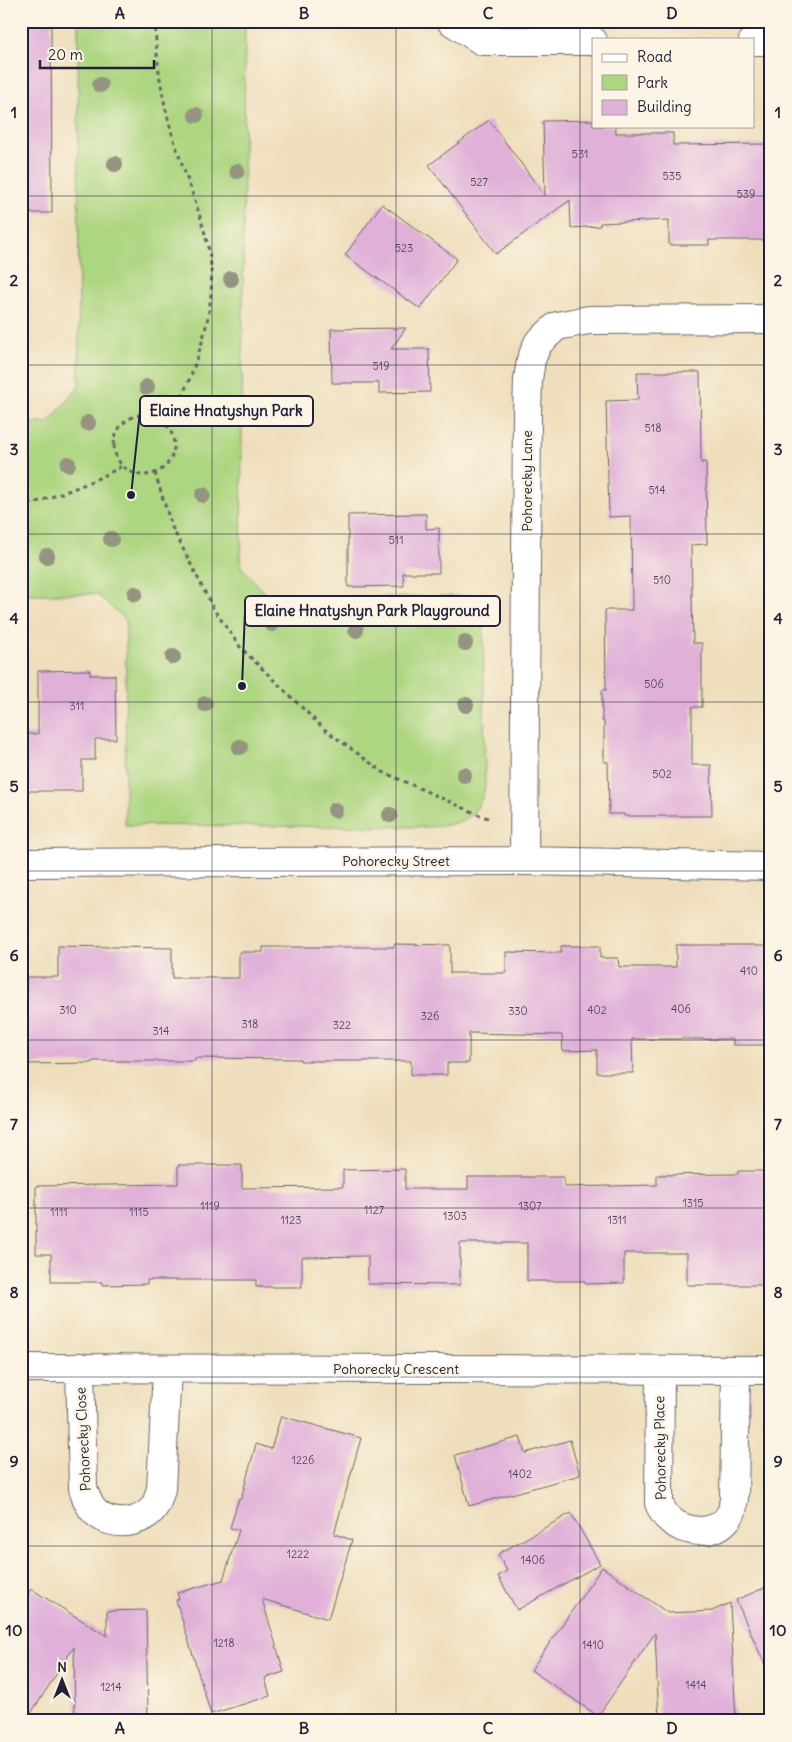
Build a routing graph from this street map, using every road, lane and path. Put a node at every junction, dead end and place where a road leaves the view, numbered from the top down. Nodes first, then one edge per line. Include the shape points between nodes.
1 (155, 21) edge
2 (451, 21) edge
3 (592, 41) edge
4 (754, 41) edge
5 (771, 41) edge
6 (771, 320) edge
7 (163, 421) junction
8 (122, 466) junction
9 (155, 472) junction
10 (21, 507) edge
11 (524, 820) junction
12 (524, 861) junction
13 (21, 863) edge
14 (771, 866) edge
15 (80, 1367) junction
16 (21, 1368) edge
17 (167, 1369) junction
18 (660, 1370) junction
19 (771, 1370) edge
20 (736, 1371) junction

1 - 7 path via 163,96 200,215 212,279 204,336 192,371 178,402
2 - 3 street via 482,41
4 - 5 street
6 - 11 street, Pohorecky Lane via 589,320 556,326 534,351 528,380 527,413
7 - 8 path via 144,414 125,421 114,438
7 - 9 path via 173,436 174,445 169,462
8 - 9 path via 138,474
8 - 10 path via 98,480
9 - 11 path via 172,527 214,610 241,648 324,729 383,772 484,817
11 - 12 street, Pohorecky Lane
12 - 13 street, Pohorecky Street
12 - 14 street, Pohorecky Street
15 - 16 street, Pohorecky Crescent
15 - 17 street, Pohorecky Crescent
15 - 17 street, Pohorecky Close via 83,1488 95,1513 106,1520 122,1523 135,1521 146,1514 156,1504 161,1489
17 - 18 street, Pohorecky Crescent
18 - 20 street, Pohorecky Crescent
18 - 20 street, Pohorecky Place via 659,1503 665,1516 674,1524 699,1532 723,1522 732,1511
19 - 20 street, Pohorecky Crescent

